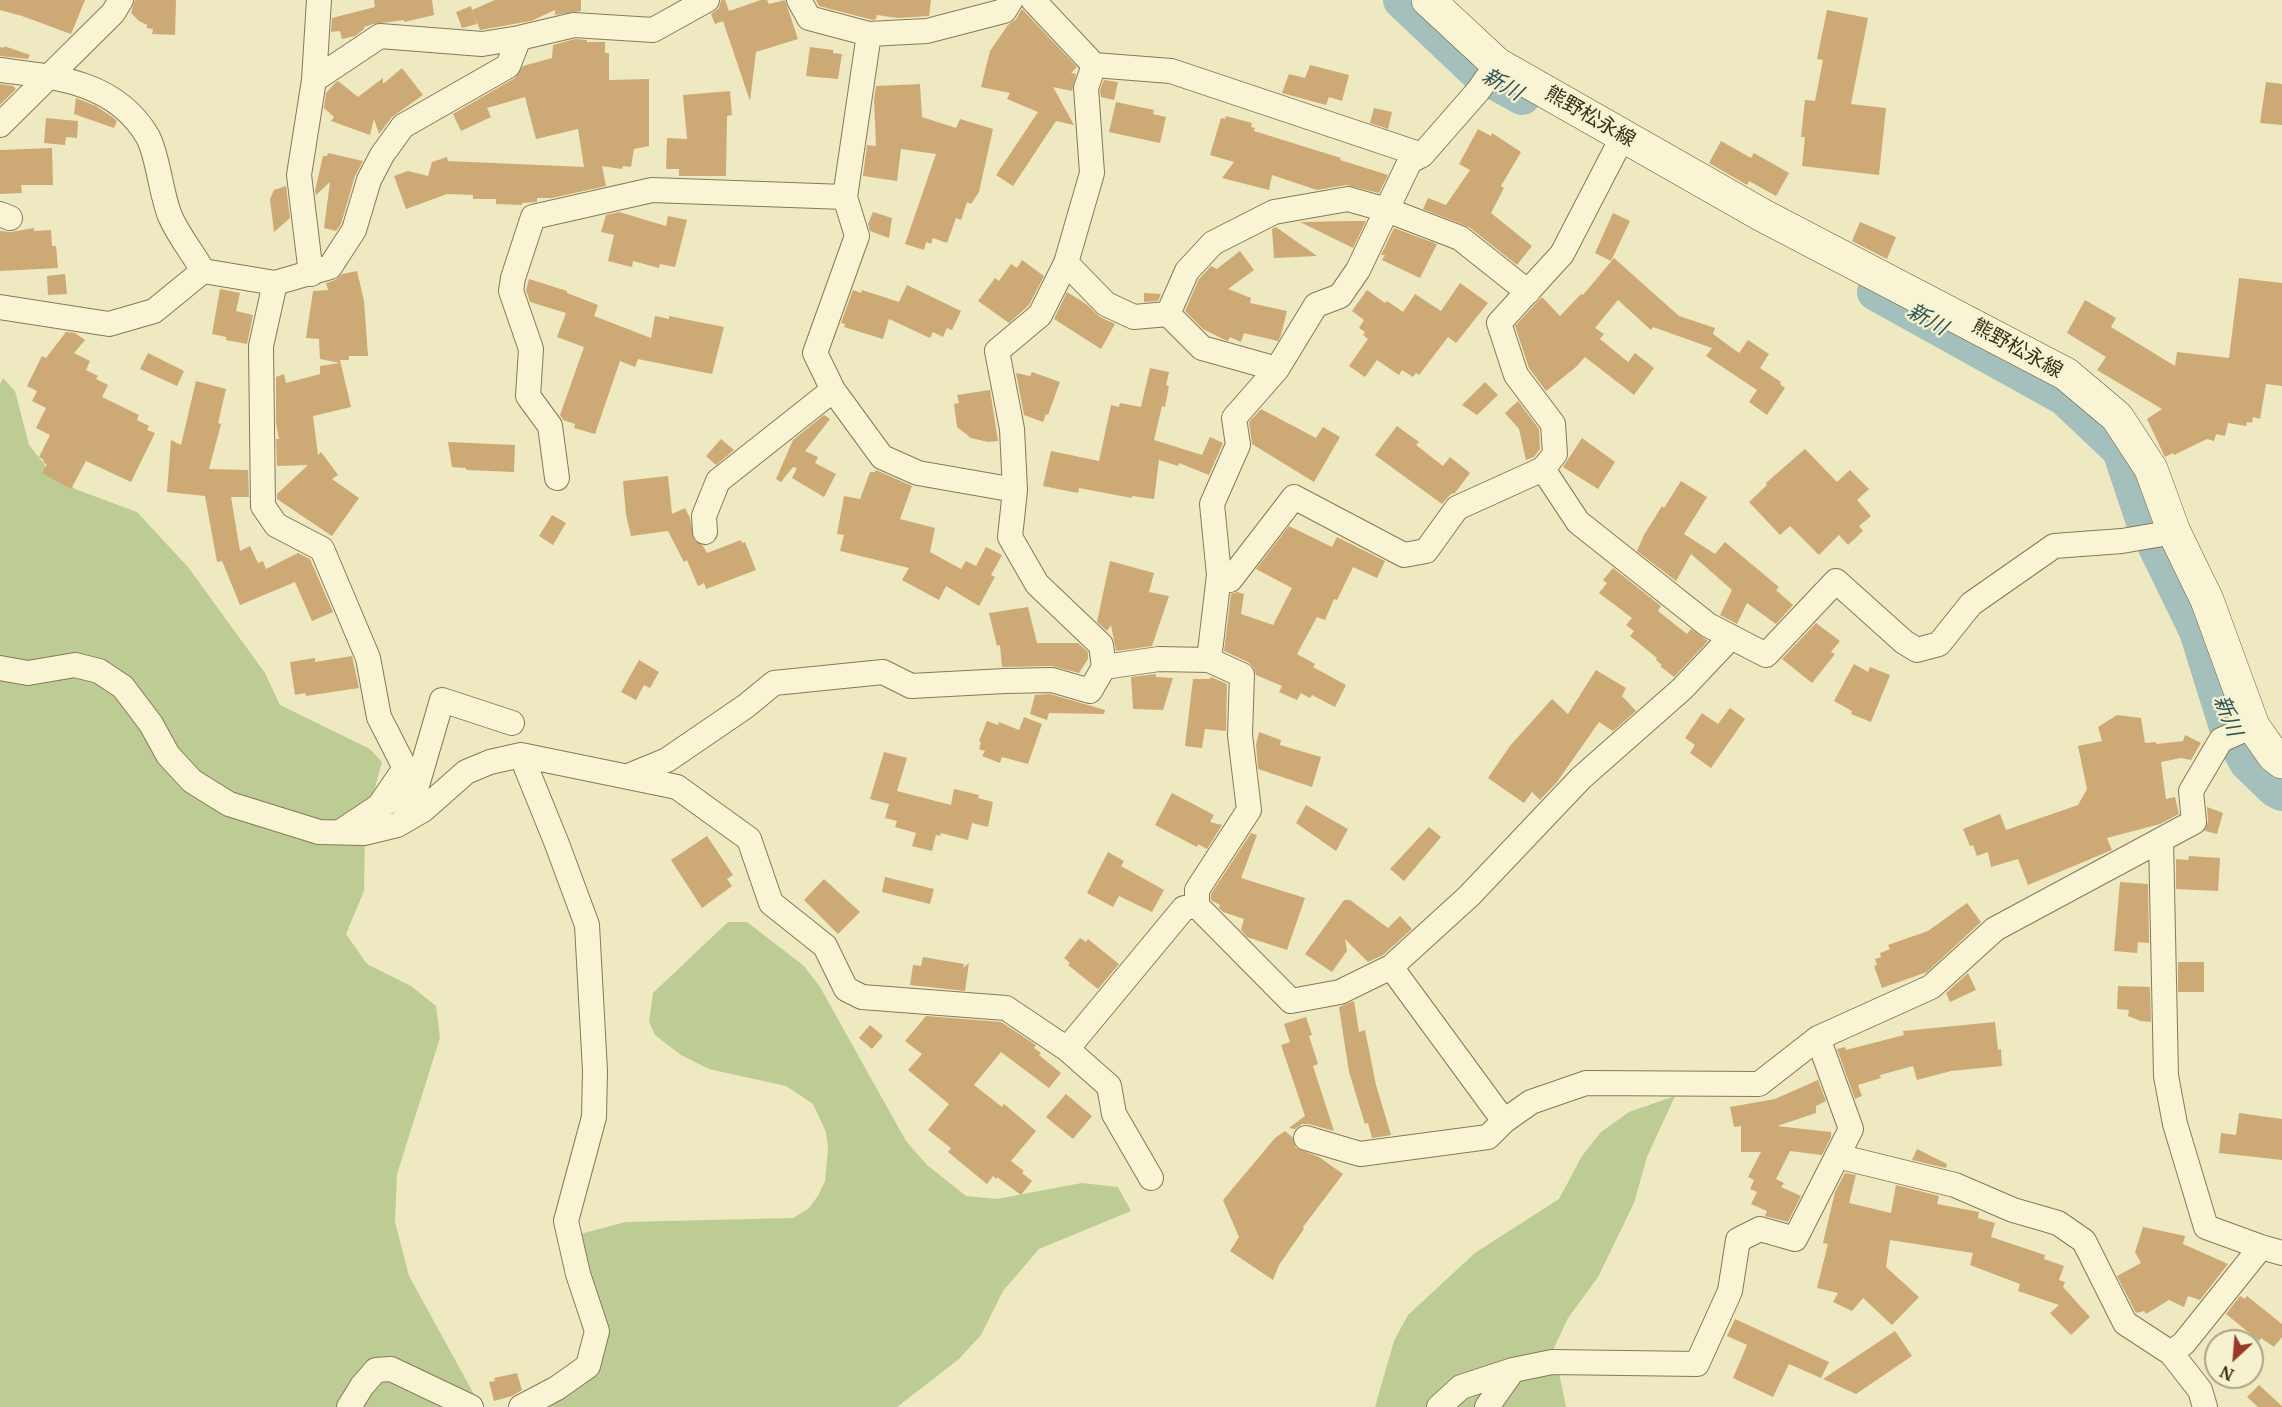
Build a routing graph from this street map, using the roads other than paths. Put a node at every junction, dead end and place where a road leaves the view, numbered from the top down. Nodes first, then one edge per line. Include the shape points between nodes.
1 (121, 0) edge
2 (319, 0) edge
3 (707, 0) edge
4 (799, 0) edge
5 (1011, 0) edge
6 (1033, 0) edge
7 (1428, 0) edge
8 (869, 34) junction
9 (519, 38) junction
10 (1094, 65) junction
11 (0, 70) edge
12 (51, 76) junction
13 (1489, 76) junction
14 (314, 80) junction
15 (0, 124) edge
16 (1623, 136) junction
17 (1422, 155) junction
18 (845, 197) junction
19 (1387, 210) junction
20 (1066, 263) junction
21 (203, 271) junction
22 (311, 274) junction
23 (275, 284) junction
24 (1528, 292) junction
25 (0, 307) edge
26 (1168, 314) junction
27 (1277, 369) junction
28 (833, 390) junction
29 (1543, 469) junction
30 (557, 478) dead end
31 (1015, 490) junction
32 (705, 532) dead end
33 (2174, 532) junction
34 (1219, 575) junction
35 (1731, 637) junction
36 (1209, 660) junction
37 (1104, 667) junction
38 (0, 668) edge
39 (512, 723) dead end
40 (2253, 726) junction
41 (521, 755) junction
42 (2282, 762) edge
43 (628, 776) junction
44 (379, 806) junction
45 (340, 832) junction
46 (2161, 840) junction
47 (1197, 906) junction
48 (1391, 967) junction
49 (1818, 1038) junction
50 (1068, 1049) junction
51 (1504, 1121) junction
52 (1306, 1138) dead end
53 (1837, 1156) junction
54 (1151, 1178) dead end
55 (2272, 1250) edge
56 (2171, 1353) junction
57 (1513, 1370) junction
58 (349, 1407) edge
59 (471, 1407) edge
60 (521, 1407) edge
61 (1439, 1407) edge
62 (1487, 1407) edge
63 (2205, 1407) edge

1 - 12 street
2 - 14 street
3 - 9 street via 653,30 574,25
4 - 8 street via 809,18
5 - 8 street via 1004,11 927,31
6 - 10 street
7 - 13 main road, 熊野松永線
8 - 18 street
9 - 14 street via 482,44 380,36
9 - 22 street via 508,66 403,126 369,180 354,230 330,267
10 - 17 street via 1171,71
10 - 20 street via 1086,88 1092,173
11 - 12 street
12 - 15 street
12 - 21 street via 96,88 125,108 148,138 170,217
13 - 16 main road, 熊野松永線
13 - 17 street
14 - 22 street via 299,175
16 - 24 street via 1562,254
16 - 33 main road, 熊野松永線 via 1762,215 2066,375 2117,417 2151,469
17 - 19 street via 1410,161
18 - 28 street via 857,236 815,353
18 - 30 street via 652,190 533,217 511,291 531,349 528,396 550,426
19 - 24 street via 1460,238
19 - 26 street via 1348,199 1274,212 1213,243 1187,271
19 - 27 street via 1358,270 1340,296 1316,305
20 - 26 street via 1106,304 1134,317
20 - 31 street via 1040,315 997,351 1012,429
21 - 23 street
21 - 25 street via 154,311 109,324
22 - 23 street
23 - 44 street via 261,346 263,506 276,525 322,549 368,658 379,717 405,768
24 - 29 street via 1499,323 1516,375 1553,424 1555,454
26 - 27 street via 1202,348
27 - 34 street via 1234,418 1238,445 1212,504
28 - 31 street via 882,457 918,473
28 - 32 street via 718,482 704,516
29 - 34 street via 1457,508 1426,551 1404,555 1294,497 1230,580
29 - 35 street via 1578,522 1708,625
31 - 37 street via 1010,537 1037,584 1101,645
33 - 35 street via 2122,542 2054,546 1971,604 1939,644 1917,650 1836,581 1767,655
33 - 40 main road, 熊野松永線 via 2206,600
34 - 36 street
35 - 48 street via 1682,689 1581,778 1469,896
36 - 37 street via 1159,658
36 - 47 street via 1242,675 1240,735 1249,810 1197,890
37 - 43 street via 1090,691 1052,681 911,686 883,672 774,683 667,760
38 - 45 street via 28,673 75,665 99,671 123,687 168,755 192,781 229,804 319,832
39 - 44 street via 442,700 416,789
40 - 42 main road, 熊野松永線
40 - 46 street via 2221,740 2190,790 2194,822
41 - 43 street
41 - 45 street via 466,772 423,810 397,825 364,833
41 - 60 street via 587,925 594,1117 566,1221 597,1330 588,1366
43 - 50 street via 677,787 749,839 771,903 825,946 846,989 862,997 1006,1008
44 - 45 street
46 - 49 street via 1995,929 1931,987
46 - 55 street via 2166,1076 2175,1124 2206,1227
47 - 48 street via 1291,1001 1340,992
47 - 50 street via 1184,908
48 - 51 street
49 - 51 street via 1759,1083 1586,1083 1531,1102
49 - 53 street via 1851,1129
50 - 54 street via 1109,1086 1114,1114
51 - 52 street via 1488,1137 1360,1154
53 - 56 street via 1955,1185 2013,1210 2058,1222 2084,1241 2125,1323
53 - 57 street via 1795,1239 1760,1229 1738,1240 1730,1291 1697,1364 1552,1362
55 - 56 street
56 - 63 street via 2200,1390
57 - 61 street via 1461,1387
57 - 62 street
58 - 59 street via 376,1370 391,1369

